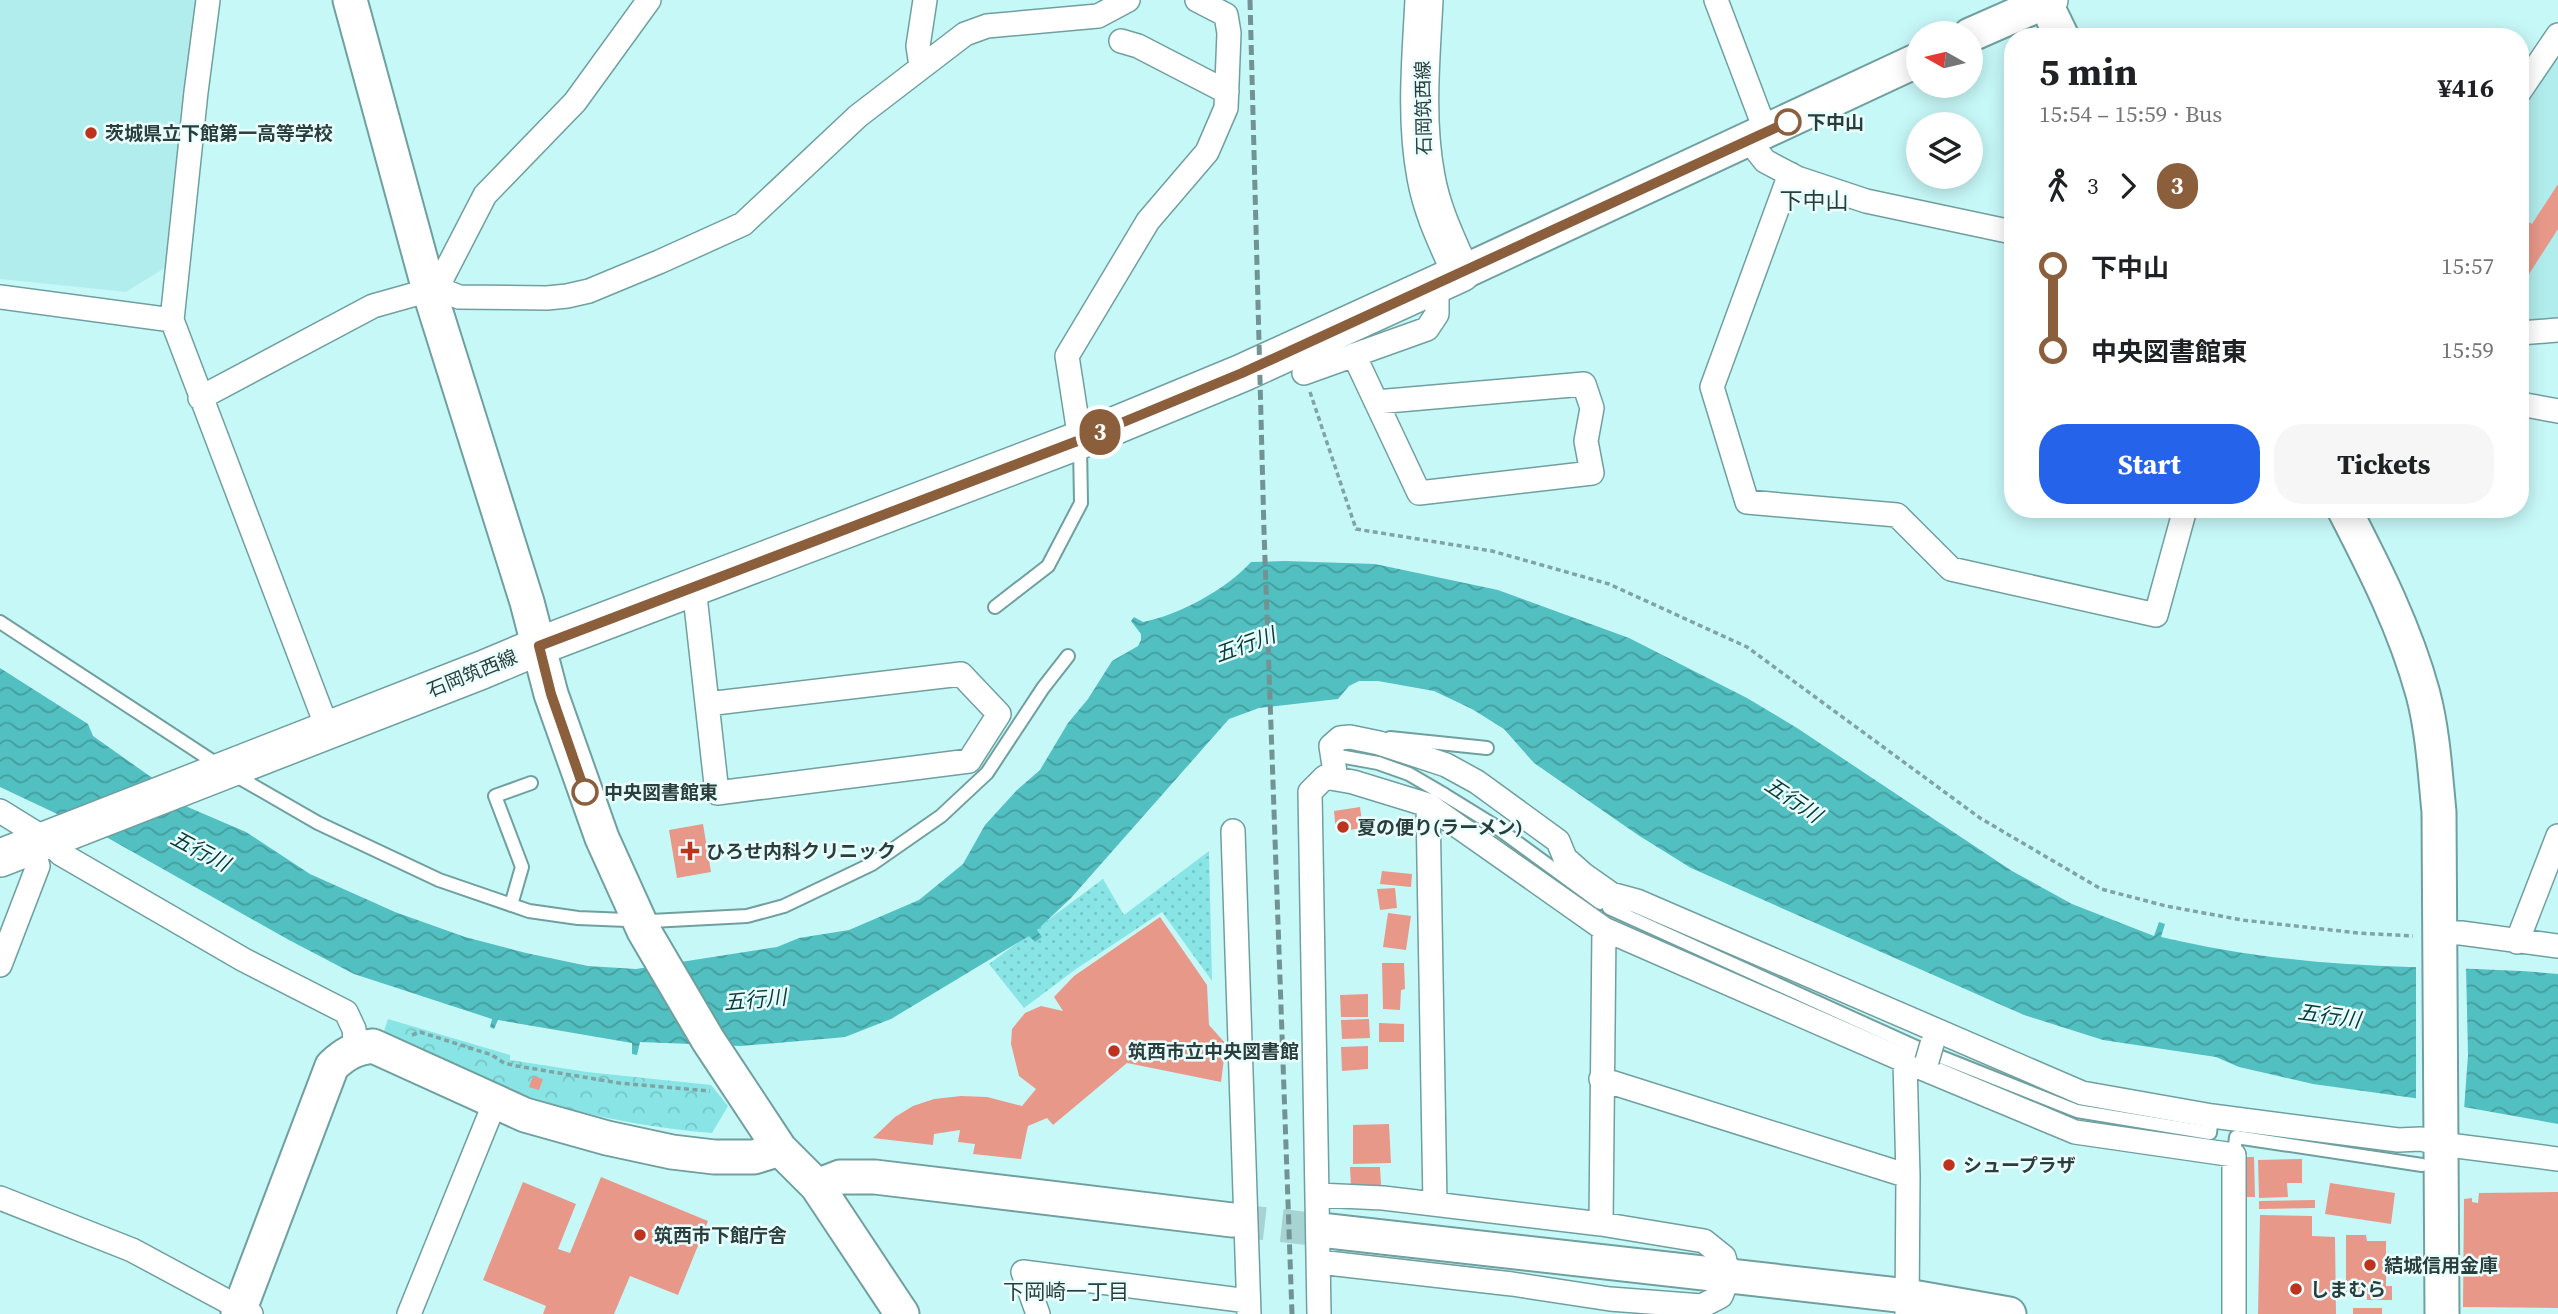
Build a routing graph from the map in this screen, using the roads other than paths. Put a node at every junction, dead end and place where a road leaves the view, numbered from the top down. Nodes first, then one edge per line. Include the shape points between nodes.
1 (208, 0) edge
2 (350, 0) edge
3 (649, 0) edge
4 (925, 0) edge
5 (1128, 0) edge
6 (1197, 0) edge
7 (1424, 0) edge
8 (1716, 0) edge
9 (2046, 1) edge
10 (2058, 28) edge
11 (1983, 29) edge
12 (2558, 35) edge
13 (1121, 41) dead end
14 (921, 65) junction
15 (1906, 66) edge
16 (2529, 78) edge
17 (1227, 92) junction
18 (1757, 137) junction
19 (1790, 174) junction
20 (2004, 230) edge
21 (1449, 278) junction
22 (433, 289) junction
23 (0, 297) edge
24 (172, 320) junction
25 (2558, 330) edge
26 (2529, 332) edge
27 (1354, 355) junction
28 (1304, 373) road end
29 (200, 398) junction
30 (1376, 402) junction
31 (2529, 406) edge
32 (2558, 411) edge
33 (1080, 440) junction
34 (2183, 518) edge
35 (2349, 518) edge
36 (694, 587) junction
37 (995, 607) dead end
38 (0, 622) edge
39 (539, 646) junction
40 (1068, 656) dead end
41 (707, 704) junction
42 (328, 730) junction
43 (1358, 738) junction
44 (1486, 748) dead end
45 (1339, 756) dead end
46 (222, 772) junction
47 (1336, 779) junction
48 (531, 783) dead end
49 (1427, 805) junction
50 (0, 811) edge
51 (1233, 831) dead end
52 (2558, 836) edge
53 (33, 845) edge
54 (511, 905) junction
55 (1602, 910) junction
56 (642, 925) junction
57 (2440, 939) junction
58 (2517, 942) junction
59 (2558, 946) edge
60 (0, 965) edge
61 (356, 1049) junction
62 (1925, 1054) junction
63 (1601, 1079) junction
64 (495, 1102) junction
65 (2212, 1116) junction
66 (2435, 1145) junction
67 (780, 1149) junction
68 (2234, 1155) junction
69 (2558, 1159) edge
70 (1908, 1176) junction
71 (817, 1186) junction
72 (1318, 1195) junction
73 (0, 1198) edge
74 (1435, 1204) junction
75 (1232, 1220) tunnel mouth
76 (1601, 1224) junction
77 (1324, 1247) junction
78 (1729, 1276) junction
79 (1907, 1305) edge
80 (1609, 1307) edge
81 (1248, 1308) edge
82 (243, 1312) edge
83 (409, 1314) edge
84 (902, 1314) edge
85 (1038, 1314) edge
86 (1319, 1314) edge
87 (2009, 1314) edge
88 (2234, 1314) edge
89 (2442, 1314) edge

1 - 24 street
2 - 22 street
3 - 22 street via 575,102 485,195
4 - 14 street via 918,46
5 - 14 street via 1098,16 987,26 965,34
6 - 17 street via 1226,15
7 - 21 main road, 石岡筑西線 via 1420,134
8 - 18 street
9 - 10 street
9 - 11 street
12 - 16 street
13 - 17 street
14 - 22 street via 858,116 743,224 567,296 459,297
15 - 18 street
17 - 33 street via 1226,108 1207,152 1148,221 1067,356
18 - 19 street via 1765,161
18 - 21 street
19 - 20 street via 1866,201
19 - 34 street via 1712,387 1747,502 1897,515 1951,569 2156,615
21 - 27 street via 1427,329
21 - 33 main road, 石岡筑西線
22 - 29 street via 373,306
22 - 39 street
23 - 24 street
24 - 29 street
25 - 26 street
27 - 28 street
27 - 30 street
29 - 42 street
30 - 30 street via 1419,493 1592,473 1586,441 1592,408 1584,384
31 - 32 street
33 - 36 main road, 石岡筑西線
33 - 37 lane via 1081,503 1048,566
35 - 57 street via 2389,598 2423,695 2439,812
36 - 39 main road, 石岡筑西線
36 - 41 street
38 - 46 lane
39 - 42 main road, 石岡筑西線
39 - 56 street via 569,749 602,838
40 - 56 lane via 987,774 941,816 872,864 784,906 747,916
41 - 41 street via 717,793 968,761 999,714 961,674
42 - 46 main road, 石岡筑西線
43 - 44 lane
43 - 47 street via 1340,738 1331,746
43 - 55 street via 1446,765 1476,782 1558,841
45 - 55 lane via 1398,770 1445,795 1492,824
46 - 53 main road, 石岡筑西線
46 - 54 lane via 439,880
47 - 49 street
47 - 72 street via 1325,777 1310,792
48 - 54 lane via 495,796 522,867
49 - 55 street
49 - 74 street
50 - 53 street
51 - 81 street
52 - 58 street
53 - 60 street via 38,866
53 - 61 street via 61,854 244,960 346,1012
54 - 56 lane
55 - 62 street
55 - 62 street via 1637,901
55 - 63 street
55 - 65 lane via 1916,1047 2077,1111 2210,1133
56 - 67 street via 727,1089
57 - 58 street via 2461,933
57 - 66 street
58 - 59 street
61 - 64 street via 373,1046
61 - 82 street via 332,1066
62 - 65 street via 2082,1093
62 - 68 street via 2075,1132
62 - 70 street
63 - 70 street
63 - 76 street
64 - 67 street via 524,1115 672,1152 738,1159
64 - 83 street
65 - 66 street via 2398,1140 2421,1139
66 - 68 lane via 2236,1138
66 - 69 street
66 - 89 street
67 - 71 street
68 - 88 street
70 - 79 street
71 - 75 street via 840,1177 866,1176
71 - 84 street
72 - 74 street
72 - 77 street
73 - 82 street via 132,1250
74 - 76 street
76 - 78 street via 1704,1241 1724,1257
77 - 78 street
77 - 80 street
77 - 86 street
78 - 79 street
78 - 80 street via 1721,1296 1702,1306
79 - 87 street
81 - 85 street via 1023,1272

